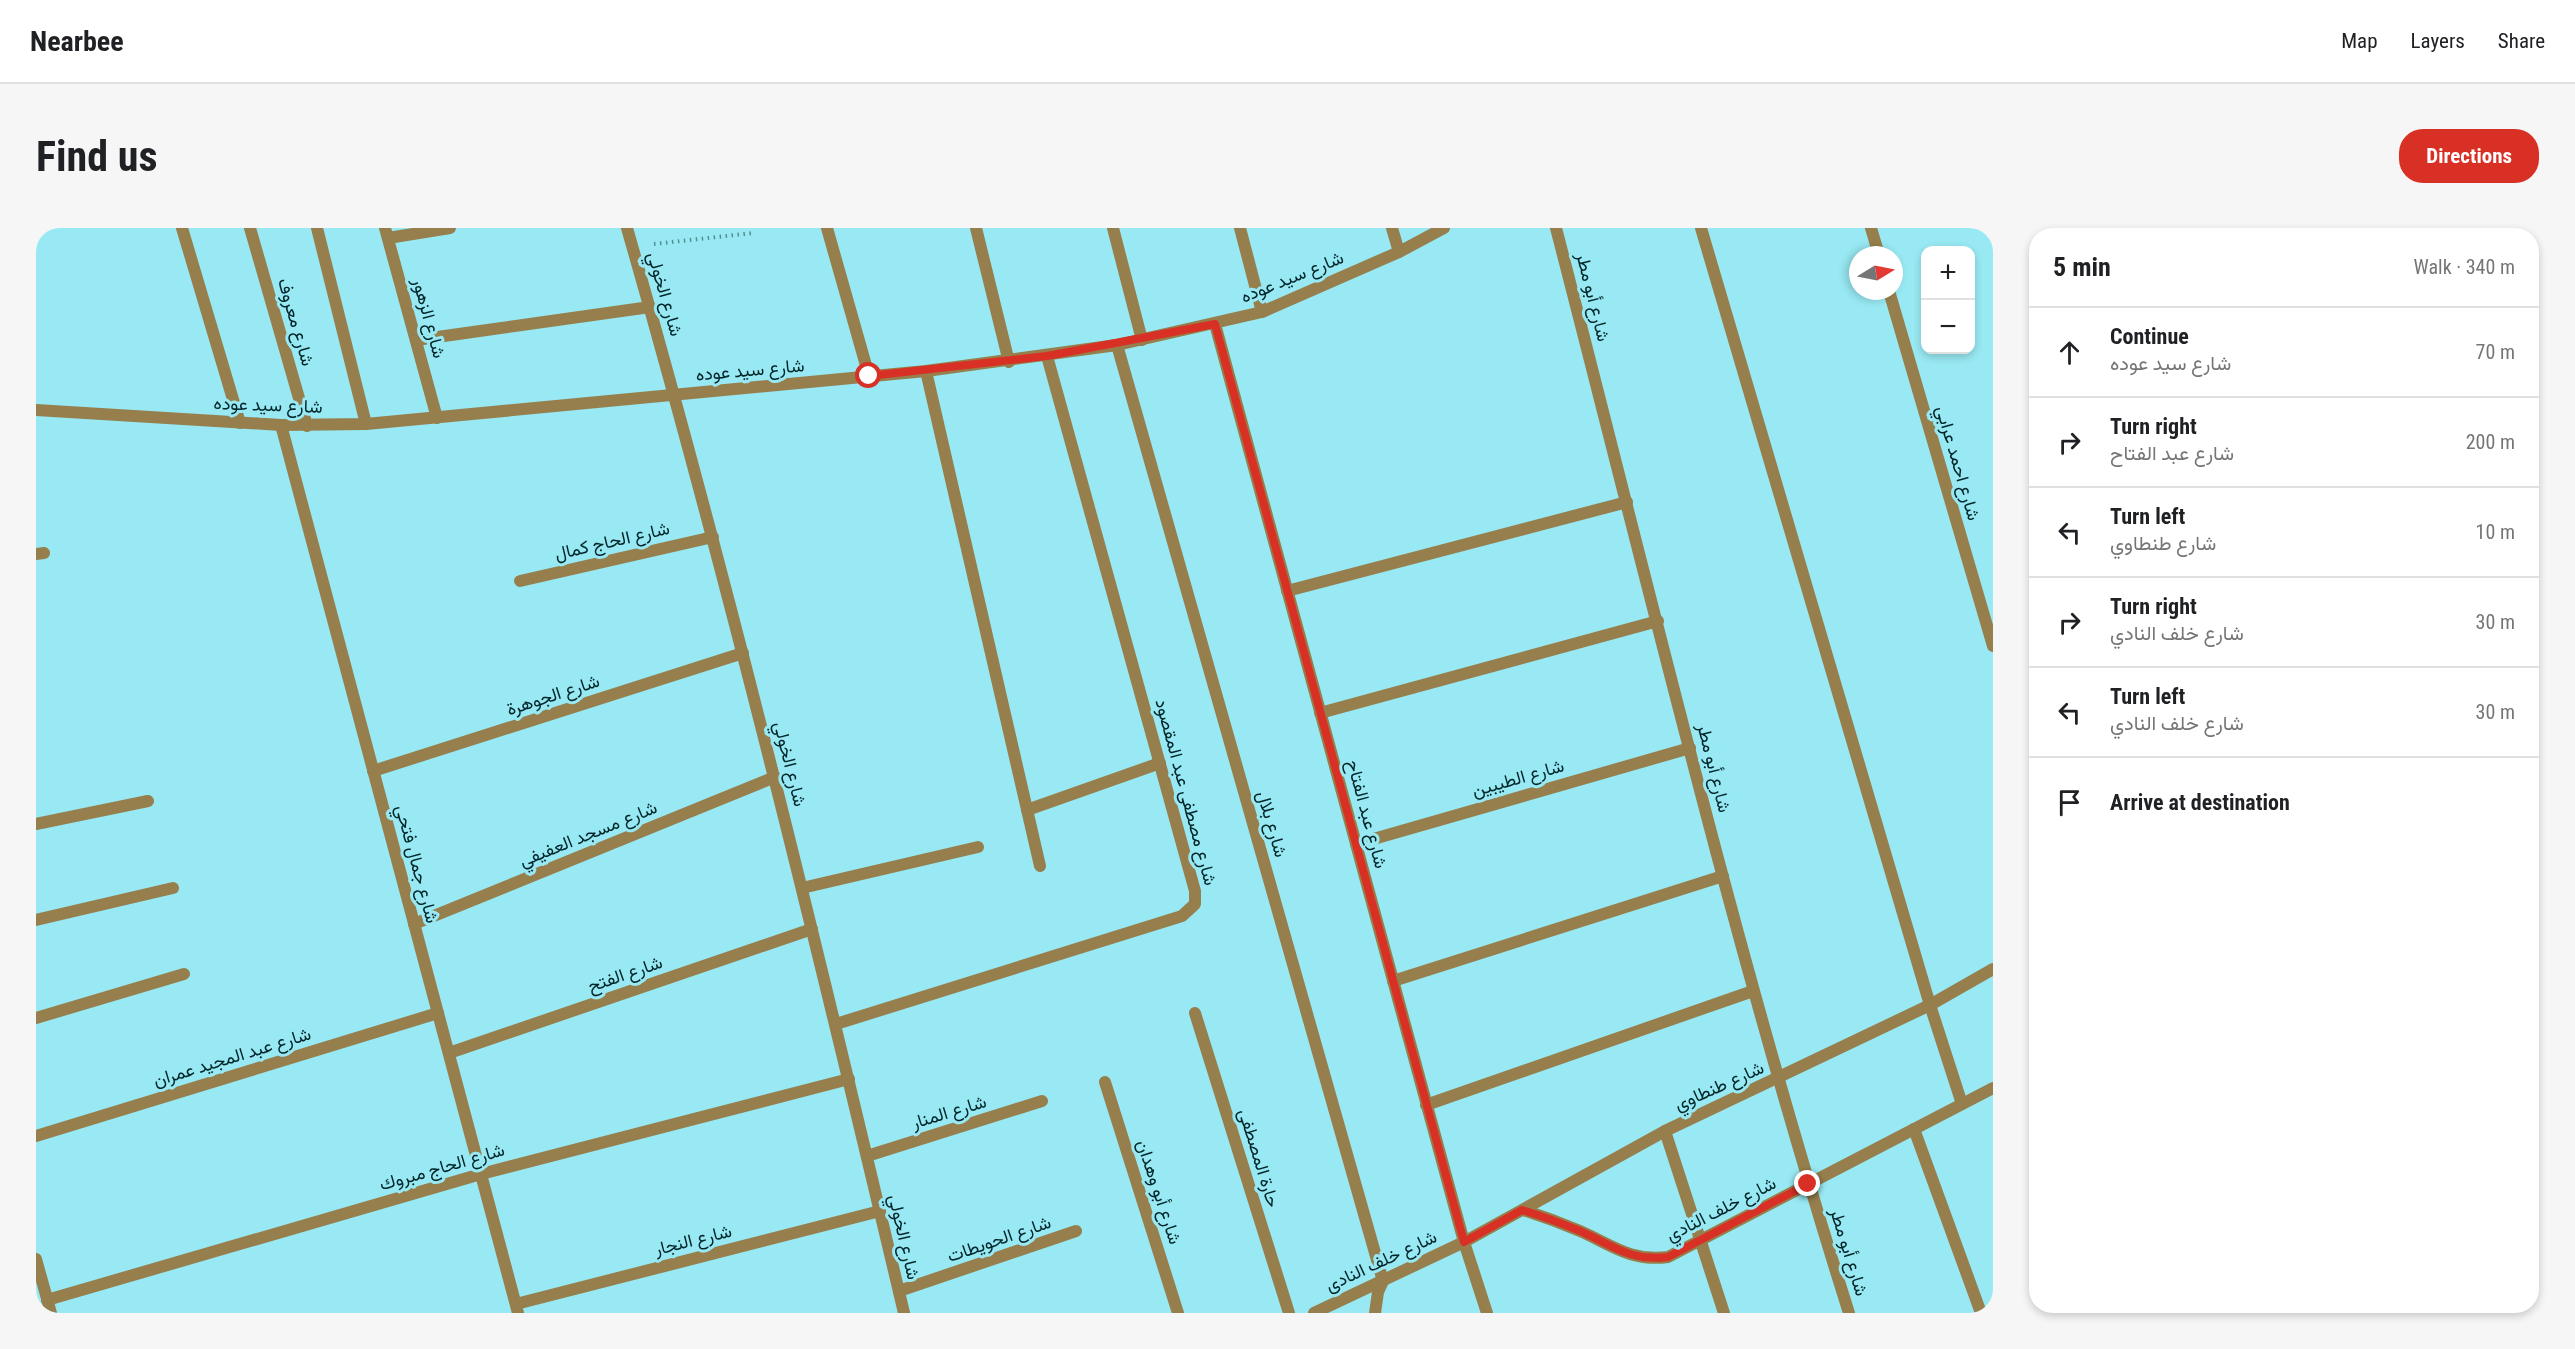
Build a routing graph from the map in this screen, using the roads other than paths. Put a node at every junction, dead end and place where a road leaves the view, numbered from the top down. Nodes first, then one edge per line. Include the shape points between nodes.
1 (182, 228) edge
2 (250, 228) edge
3 (317, 228) edge
4 (450, 228) edge
5 (627, 228) edge
6 (827, 228) edge
7 (976, 228) edge
8 (1113, 228) edge
9 (1240, 228) edge
10 (1392, 228) edge
11 (1444, 228) edge
12 (1556, 228) edge
13 (1701, 228) edge
14 (1871, 228) edge
15 (386, 233) edge
16 (1876, 246) edge
17 (1399, 252) junction
18 (1892, 300) edge
19 (650, 307) junction
20 (1262, 312) junction
21 (1215, 324) junction
22 (416, 340) junction
23 (1142, 340) junction
24 (1117, 345) junction
25 (1047, 356) junction
26 (1009, 362) junction
27 (926, 371) junction
28 (869, 376) junction
29 (675, 395) junction
30 (36, 410) edge
31 (437, 418) junction
32 (240, 423) junction
33 (366, 424) junction
34 (281, 425) junction
35 (307, 426) junction
36 (1627, 502) junction
37 (713, 537) junction
38 (520, 581) dead end
39 (1287, 591) junction
40 (1658, 621) junction
41 (1993, 646) edge
42 (743, 653) junction
43 (1320, 713) junction
44 (1690, 748) junction
45 (1160, 763) junction
46 (373, 771) junction
47 (775, 777) junction
48 (148, 801) dead end
49 (1027, 810) junction
50 (36, 824) edge
51 (1356, 844) junction
52 (978, 847) dead end
53 (1040, 866) dead end
54 (1723, 876) junction
55 (173, 888) dead end
56 (802, 888) junction
57 (36, 920) edge
58 (414, 924) junction
59 (812, 929) junction
60 (1993, 969) edge
61 (184, 974) dead end
62 (1393, 981) junction
63 (1753, 991) junction
64 (1930, 1005) junction
65 (438, 1012) junction
66 (1195, 1013) dead end
67 (36, 1018) edge
68 (836, 1024) junction
69 (449, 1053) junction
70 (849, 1079) junction
71 (1777, 1080) junction
72 (1104, 1082) dead end
73 (1993, 1088) edge
74 (1042, 1101) dead end
75 (1962, 1104) junction
76 (1426, 1105) junction
77 (1914, 1129) junction
78 (1665, 1131) junction
79 (36, 1136) edge
80 (867, 1156) junction
81 (481, 1174) junction
82 (1808, 1184) junction
83 (1522, 1210) junction
84 (880, 1211) junction
85 (1076, 1232) dead end
86 (1464, 1242) junction
87 (1701, 1242) junction
88 (36, 1259) edge
89 (1383, 1281) junction
90 (899, 1291) junction
91 (47, 1300) junction
92 (517, 1308) edge
93 (51, 1313) edge
94 (904, 1313) edge
95 (1178, 1313) edge
96 (1289, 1313) edge
97 (1314, 1313) edge
98 (1375, 1313) edge
99 (1486, 1313) edge
100 (1724, 1313) edge
101 (1849, 1313) edge
102 (1981, 1313) edge

1 - 32 street
2 - 35 street, شارع معروف
3 - 33 street
4 - 15 street
5 - 19 street, شارع الخولي
6 - 28 street
7 - 26 street
8 - 23 street
9 - 20 street
10 - 17 street
11 - 17 street, شارع سيد عوده
12 - 36 street, شارع أبو مطر
13 - 64 street
14 - 16 street
15 - 22 street, شارع الزهور
17 - 20 street, شارع سيد عوده
18 - 41 street, شارع احمد عرابي
19 - 22 street
19 - 29 street, شارع الخولي
20 - 21 street, شارع سيد عوده
21 - 23 street, شارع سيد عوده
21 - 39 street, شارع عبد الفتاح
22 - 31 street, شارع الزهور
23 - 24 street, شارع سيد عوده
24 - 25 street, شارع سيد عوده
24 - 89 street, شارع بلال
25 - 26 street, شارع سيد عوده
25 - 45 street, شارع مصطفى عبد المقصود
26 - 27 street, شارع سيد عوده
27 - 28 street, شارع سيد عوده
27 - 49 street
28 - 29 street, شارع سيد عوده
29 - 31 street, شارع سيد عوده
29 - 37 street, شارع الخولي
30 - 32 street, شارع سيد عوده
31 - 33 street, شارع سيد عوده
32 - 34 street, شارع سيد عوده
33 - 35 street, شارع سيد عوده
34 - 35 street, شارع سيد عوده
34 - 46 street, شارع جمال فتحي
36 - 39 street
36 - 40 street, شارع أبو مطر
37 - 38 street, شارع الحاج كمال
37 - 42 street, شارع الخولي
39 - 43 street, شارع عبد الفتاح
40 - 43 street
40 - 44 street, شارع أبو مطر
42 - 46 street, شارع الجوهرة
42 - 47 street, شارع الخولي
43 - 51 street, شارع عبد الفتاح
44 - 51 street, شارع الطيبين
44 - 54 street, شارع أبو مطر
45 - 49 street
45 - 68 street, شارع مصطفى عبد المقصود via 1195,891 1195,904 1188,914
46 - 58 street, شارع جمال فتحي
47 - 56 street, شارع الخولي
47 - 58 street, شارع مسجد العفيفي
48 - 50 street
49 - 53 street
51 - 62 street, شارع عبد الفتاح
52 - 56 street
54 - 62 street
54 - 63 street, شارع أبو مطر
55 - 57 street
56 - 59 street, شارع الخولي
58 - 65 street, شارع جمال فتحي
59 - 68 street, شارع الخولي
59 - 69 street, شارع الفتح
60 - 64 street, شارع طنطاوي
61 - 67 street
62 - 76 street, شارع عبد الفتاح
63 - 71 street, شارع أبو مطر
63 - 76 street
64 - 71 street, شارع طنطاوي
64 - 75 street
65 - 69 street, شارع جمال فتحي
65 - 79 street, شارع عبد المجيد عمران
66 - 96 street, حارة المصطفى
68 - 70 street, شارع الخولي
69 - 81 street, شارع جمال فتحي
70 - 80 street, شارع الخولي
70 - 81 street, شارع الحاج مبروك
71 - 78 street, شارع طنطاوي
71 - 82 street, شارع أبو مطر
72 - 95 street, شارع أبو وهدان
73 - 75 street, شارع خلف النادي
74 - 80 street, شارع المنار
75 - 77 street, شارع خلف النادي
76 - 86 street, شارع عبد الفتاح
77 - 82 street, شارع خلف النادي
77 - 102 street
78 - 83 street, شارع طنطاوي
78 - 87 street
80 - 84 street, شارع الخولي
81 - 91 street, شارع الحاج مبروك
81 - 92 street, شارع جمال فتحي
82 - 87 street, شارع خلف النادي
82 - 101 street, شارع أبو مطر
83 - 86 street, شارع طنطاوي
83 - 87 street, شارع خلف النادي via 1560,1222 1631,1256 1668,1257
84 - 90 street, شارع الخولي
84 - 92 street, شارع النجار
85 - 90 street, شارع الحويطات
86 - 89 street, شارع خلف النادى
86 - 99 street, شارع عبد الفتاح
87 - 100 street
88 - 91 street
89 - 97 street, شارع خلف النادى
89 - 98 street, شارع بلال
90 - 94 street, شارع الخولي
91 - 93 street

